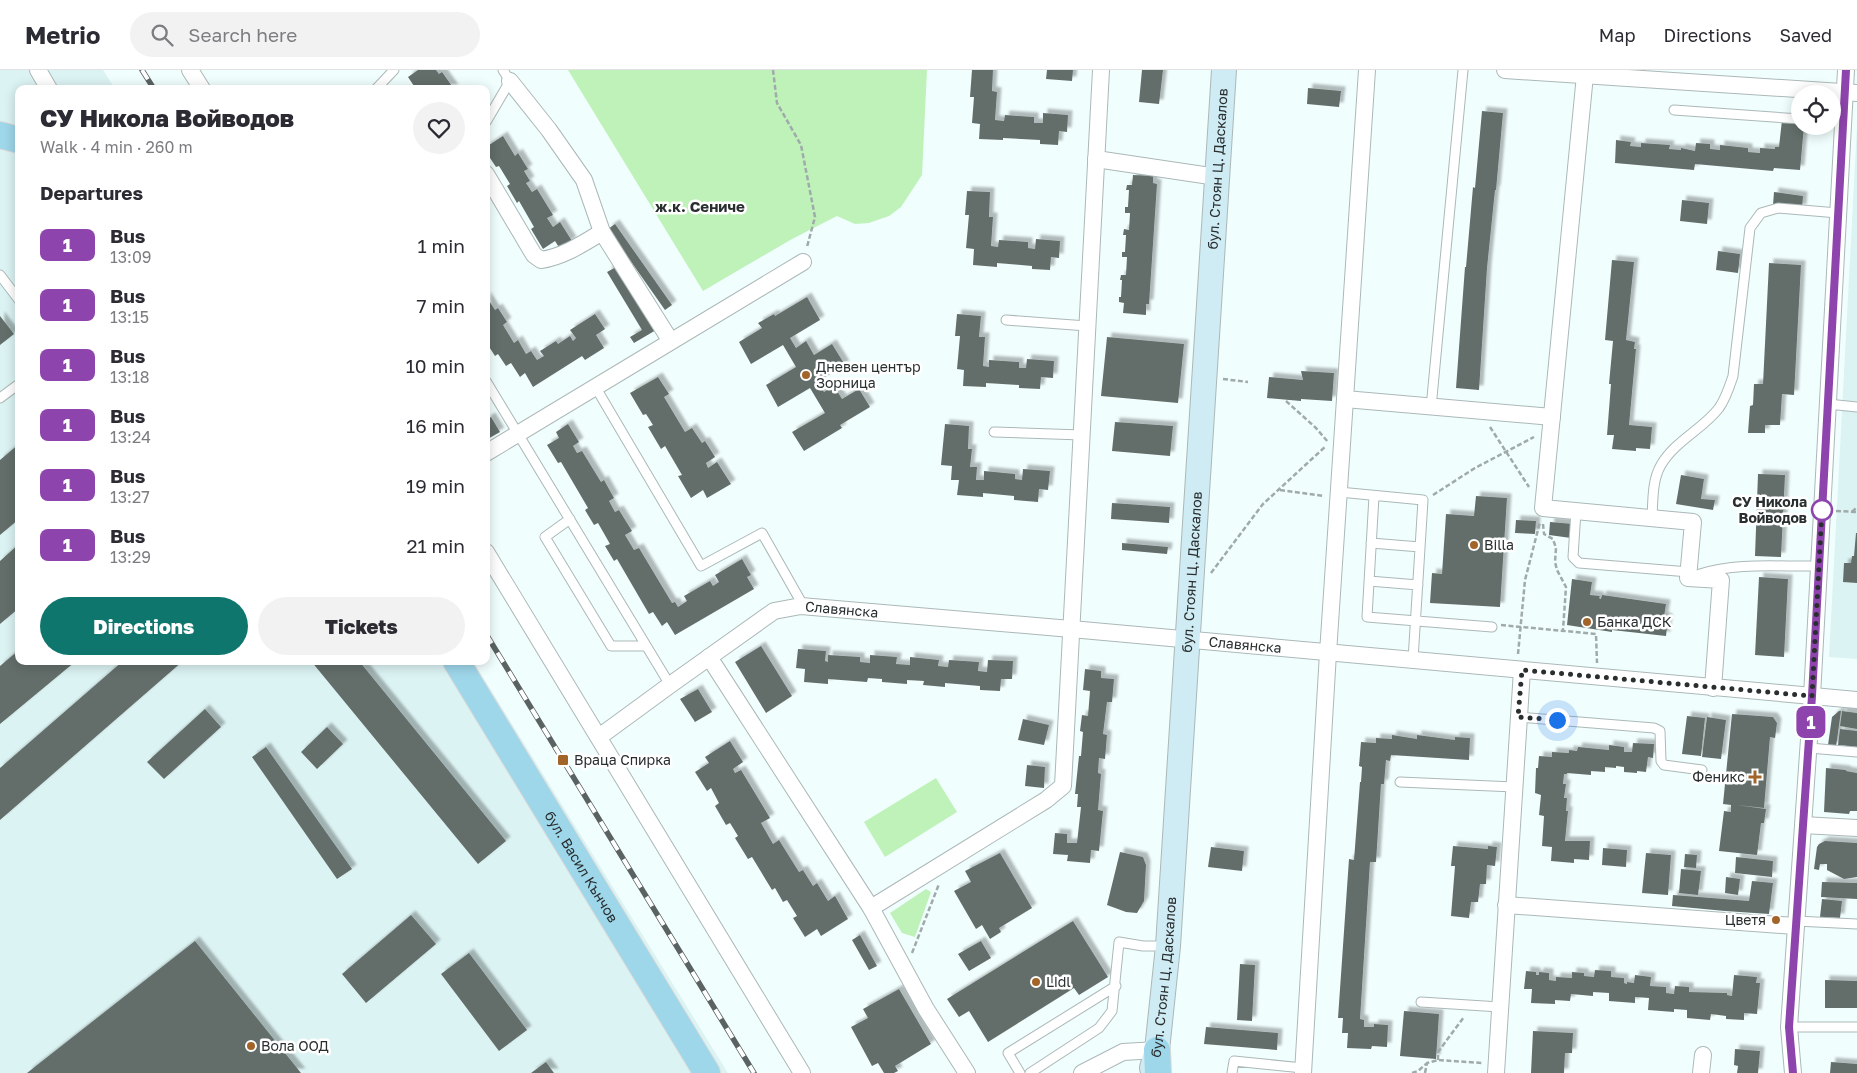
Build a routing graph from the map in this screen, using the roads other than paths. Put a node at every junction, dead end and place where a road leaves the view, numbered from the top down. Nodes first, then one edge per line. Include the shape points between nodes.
1 (38, 70) edge
2 (190, 70) edge
3 (394, 70) edge
4 (1101, 70) edge
5 (1224, 70) edge
6 (1366, 70) edge
7 (1463, 70) edge
8 (1506, 70) edge
9 (1846, 70) edge
10 (1540, 71) edge
11 (506, 75) edge
12 (1585, 75) junction
13 (47, 85) edge
14 (199, 85) edge
15 (380, 85) edge
16 (1851, 93) edge
17 (1674, 110) dead end
18 (490, 113) edge
19 (1841, 115) edge
20 (1791, 119) edge
21 (1838, 135) edge
22 (0, 136) edge
23 (15, 139) edge
24 (1096, 159) junction
25 (1217, 176) junction
26 (490, 181) edge
27 (1838, 213) junction
28 (602, 232) junction
29 (803, 262) road end
30 (0, 275) edge
31 (15, 295) edge
32 (1006, 320) dead end
33 (1087, 326) junction
34 (670, 340) junction
35 (15, 387) edge
36 (490, 388) edge
37 (596, 388) junction
38 (0, 398) edge
39 (1345, 400) junction
40 (1828, 404) junction
41 (1857, 406) edge
42 (1430, 408) junction
43 (1552, 423) junction
44 (994, 432) dead end
45 (518, 434) junction
46 (1082, 435) junction
47 (490, 451) edge
48 (1338, 495) junction
49 (1374, 496) junction
50 (1576, 511) junction
51 (1652, 518) junction
52 (570, 519) junction
53 (1371, 543) junction
54 (1420, 547) junction
55 (490, 559) edge
56 (1819, 566) junction
57 (1688, 575) junction
58 (1369, 581) junction
59 (1418, 585) junction
60 (804, 607) junction
61 (1416, 621) junction
62 (1492, 627) road end
63 (1071, 628) junction
64 (1188, 640) junction
65 (646, 646) junction
66 (1328, 653) junction
67 (709, 657) junction
68 (1413, 660) junction
69 (458, 665) edge
70 (1522, 670) junction
71 (670, 685) junction
72 (1713, 688) junction
73 (1812, 696) junction
74 (1857, 700) edge
75 (1518, 717) junction
76 (599, 737) junction
77 (1809, 748) junction
78 (1857, 752) edge
79 (1702, 770) dead end
80 (1400, 782) dead end
81 (1514, 787) junction
82 (1803, 825) junction
83 (1857, 828) edge
84 (1506, 905) junction
85 (872, 908) junction
86 (1796, 923) junction
87 (1857, 924) edge
88 (1168, 946) junction
89 (1116, 986) junction
90 (1421, 1002) dead end
91 (1500, 1006) junction
92 (1789, 1027) junction
93 (1857, 1027) edge
94 (1702, 1055) dead end
95 (1155, 1065) edge
96 (1496, 1069) edge
97 (1303, 1071) edge
98 (707, 1073) edge
99 (802, 1073) edge
100 (967, 1073) edge
101 (1020, 1073) edge
102 (1030, 1073) edge
103 (1082, 1073) edge
104 (1232, 1073) edge
105 (1701, 1073) edge
106 (1793, 1073) edge

1 - 13 street
2 - 14 street
3 - 15 lane
4 - 24 street
5 - 25 street, бул. Стоян Ц. Даскалов
6 - 39 street
7 - 42 lane
8 - 10 street
9 - 16 street
10 - 12 street
11 - 18 lane
11 - 28 street via 584,180
12 - 16 street
12 - 43 street
16 - 19 street
17 - 20 lane
21 - 27 street
22 - 23 main road
24 - 25 street
24 - 33 street
25 - 64 street, бул. Стоян Ц. Даскалов
26 - 28 street via 534,255 541,260 582,244
27 - 40 street
27 - 51 lane via 1778,208 1761,213 1750,228 1733,376 1728,394 1718,409 1660,466 1655,481
28 - 34 street
29 - 34 street
30 - 31 lane
32 - 33 lane
33 - 46 street
34 - 37 street
35 - 38 lane
36 - 45 lane
37 - 45 street
37 - 60 lane via 701,566 762,533
39 - 42 street
39 - 48 street
40 - 41 lane
40 - 56 street
42 - 43 street
43 - 50 street via 1543,508
44 - 46 lane
45 - 47 street
45 - 52 lane
46 - 63 street
48 - 49 lane
48 - 66 street
49 - 53 lane
49 - 54 lane via 1423,500
50 - 51 street
50 - 57 lane via 1573,557 1579,563
51 - 57 street via 1693,522
52 - 65 lane
52 - 65 lane via 545,537 611,646
53 - 54 lane
53 - 58 lane
54 - 59 lane
55 - 76 street
56 - 57 lane via 1738,567
56 - 73 street
57 - 72 street via 1721,580
58 - 59 lane
58 - 61 lane via 1367,617
59 - 61 lane
60 - 63 street, Славянска
60 - 67 street, Славянска via 774,611
61 - 62 lane
61 - 68 lane
63 - 64 street, Славянска
63 - 85 street via 1063,786 1046,800
64 - 66 street, Славянска
64 - 88 street, бул. Стоян Ц. Даскалов
65 - 71 lane
66 - 68 street, Славянска
66 - 97 street
67 - 71 street, Славянска
67 - 85 street
68 - 70 street, Славянска
69 - 98 main road, бул. Васил Кънчов
70 - 72 street, Славянска
70 - 75 street
71 - 76 street, Славянска
72 - 73 street, Славянска
73 - 74 street, Славянска
73 - 77 street
75 - 79 lane via 1654,728 1660,731 1661,762 1664,765
75 - 81 street
76 - 99 street
77 - 78 lane
77 - 82 street
80 - 81 lane
81 - 84 street
82 - 83 street
82 - 86 street
84 - 86 street
84 - 91 street
85 - 100 street via 926,1009
86 - 87 lane
86 - 92 street
88 - 89 lane via 1119,942
88 - 95 street, бул. Стоян Ц. Даскалов
89 - 101 lane via 1008,1053
89 - 102 lane via 1112,1011 1099,1028
90 - 91 lane
91 - 96 street
92 - 93 lane
92 - 106 street
94 - 105 street
95 - 103 street via 1122,1052
97 - 104 lane via 1234,1061

